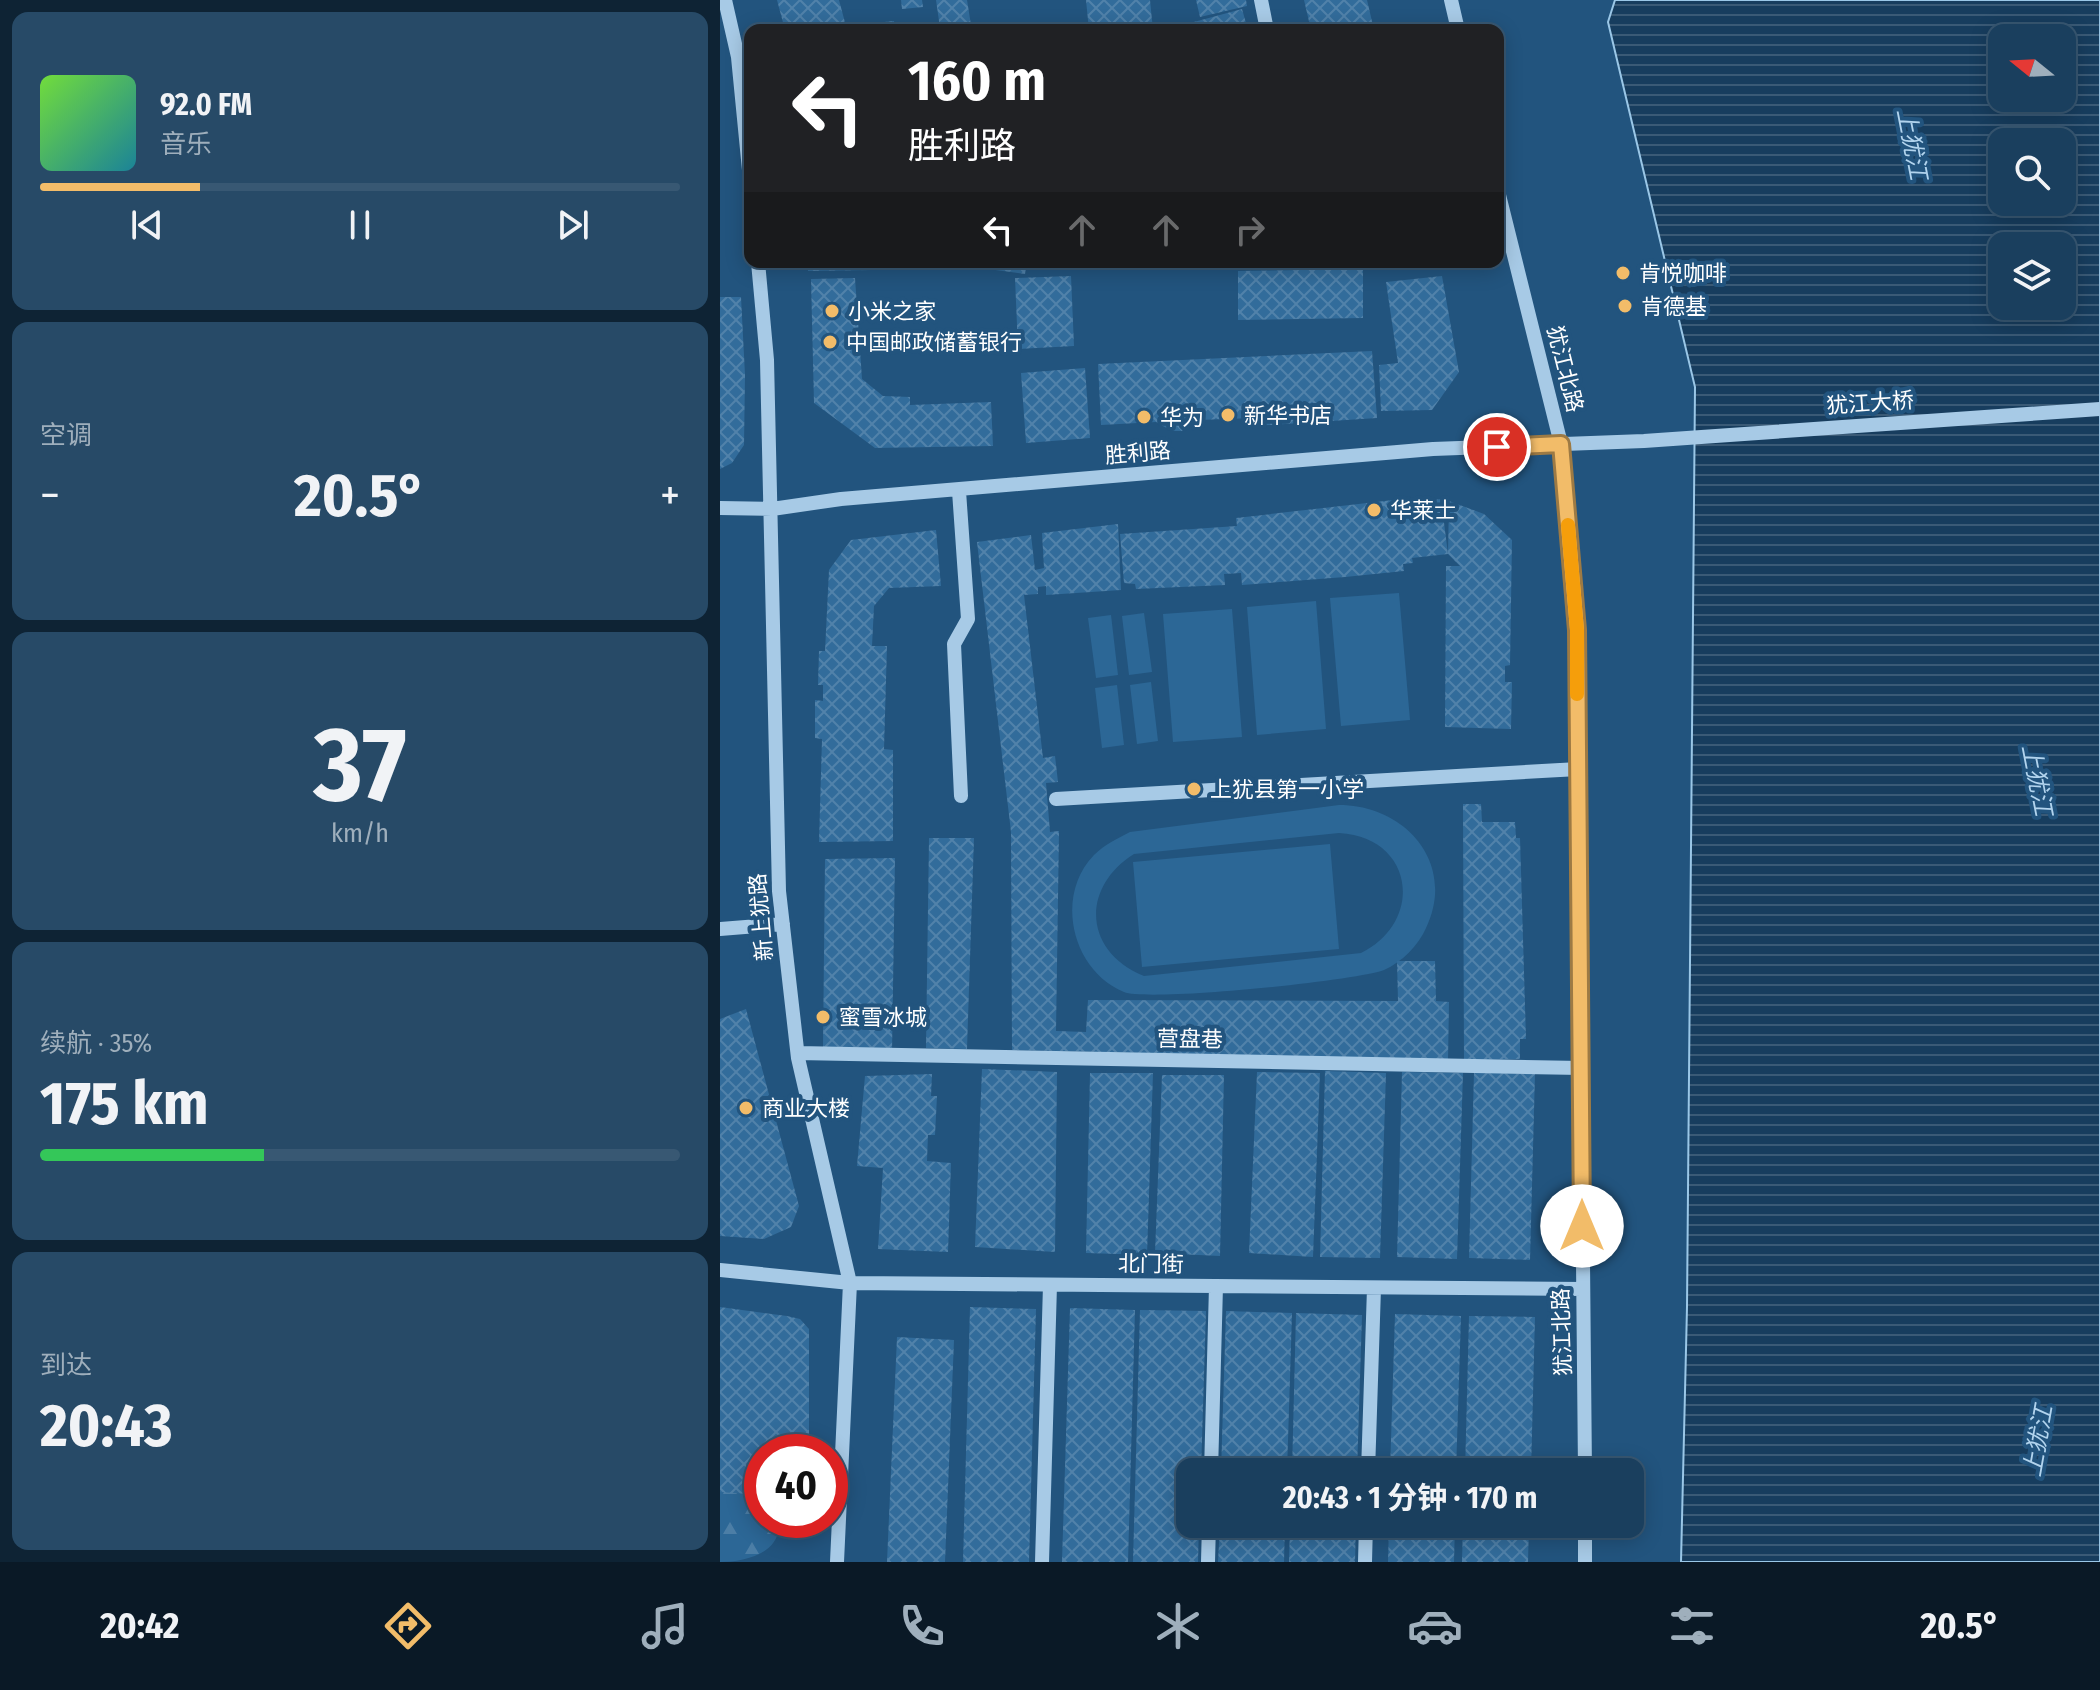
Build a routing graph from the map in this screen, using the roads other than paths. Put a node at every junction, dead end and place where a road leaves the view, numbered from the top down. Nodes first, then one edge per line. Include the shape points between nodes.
1 (725, 0) edge
2 (1261, 0) edge
3 (1451, 0) edge
4 (1266, 24) edge
5 (1457, 24) edge
6 (744, 118) edge
7 (1504, 215) edge
8 (759, 268) edge
9 (2100, 409) edge
10 (1561, 444) junction
11 (959, 491) junction
12 (720, 508) edge
13 (772, 509) junction
14 (1578, 769) junction
15 (961, 796) dead end
16 (1056, 799) dead end
17 (783, 924) junction
18 (720, 929) edge
19 (798, 1053) junction
20 (1581, 1068) junction
21 (720, 1270) edge
22 (850, 1283) junction
23 (1050, 1285) junction
24 (1216, 1286) junction
25 (1374, 1288) junction
26 (1583, 1289) junction
27 (1211, 1458) edge
28 (1368, 1458) edge
29 (1585, 1458) edge
30 (1209, 1538) edge
31 (1366, 1538) edge
32 (1585, 1538) edge
33 (837, 1562) edge
34 (1042, 1562) edge
35 (1208, 1562) edge
36 (1365, 1562) edge
37 (1585, 1562) edge

1 - 6 street
2 - 4 street
3 - 5 street
7 - 10 street, 犹江北路
8 - 13 street, 新上犹路
9 - 10 street, 犹江大桥
10 - 11 street, 胜利路 via 1433,449
10 - 14 street, 犹江北路 via 1577,630
11 - 13 street, 胜利路
11 - 15 street via 968,619 954,644
12 - 13 street, 胜利路
13 - 17 street, 新上犹路
14 - 16 street
14 - 20 street, 犹江北路
17 - 18 street
17 - 19 street, 新上犹路
19 - 20 street, 营盘巷
19 - 22 street, 新上犹路
20 - 26 street, 犹江北路
21 - 22 street, 北门街
22 - 23 street, 北门街
22 - 33 street, 新上犹路
23 - 24 street, 北门街
23 - 34 street
24 - 25 street, 北门街
24 - 27 street
25 - 26 street, 北门街
25 - 28 street
26 - 29 street, 犹江北路
30 - 35 street
31 - 36 street
32 - 37 street

